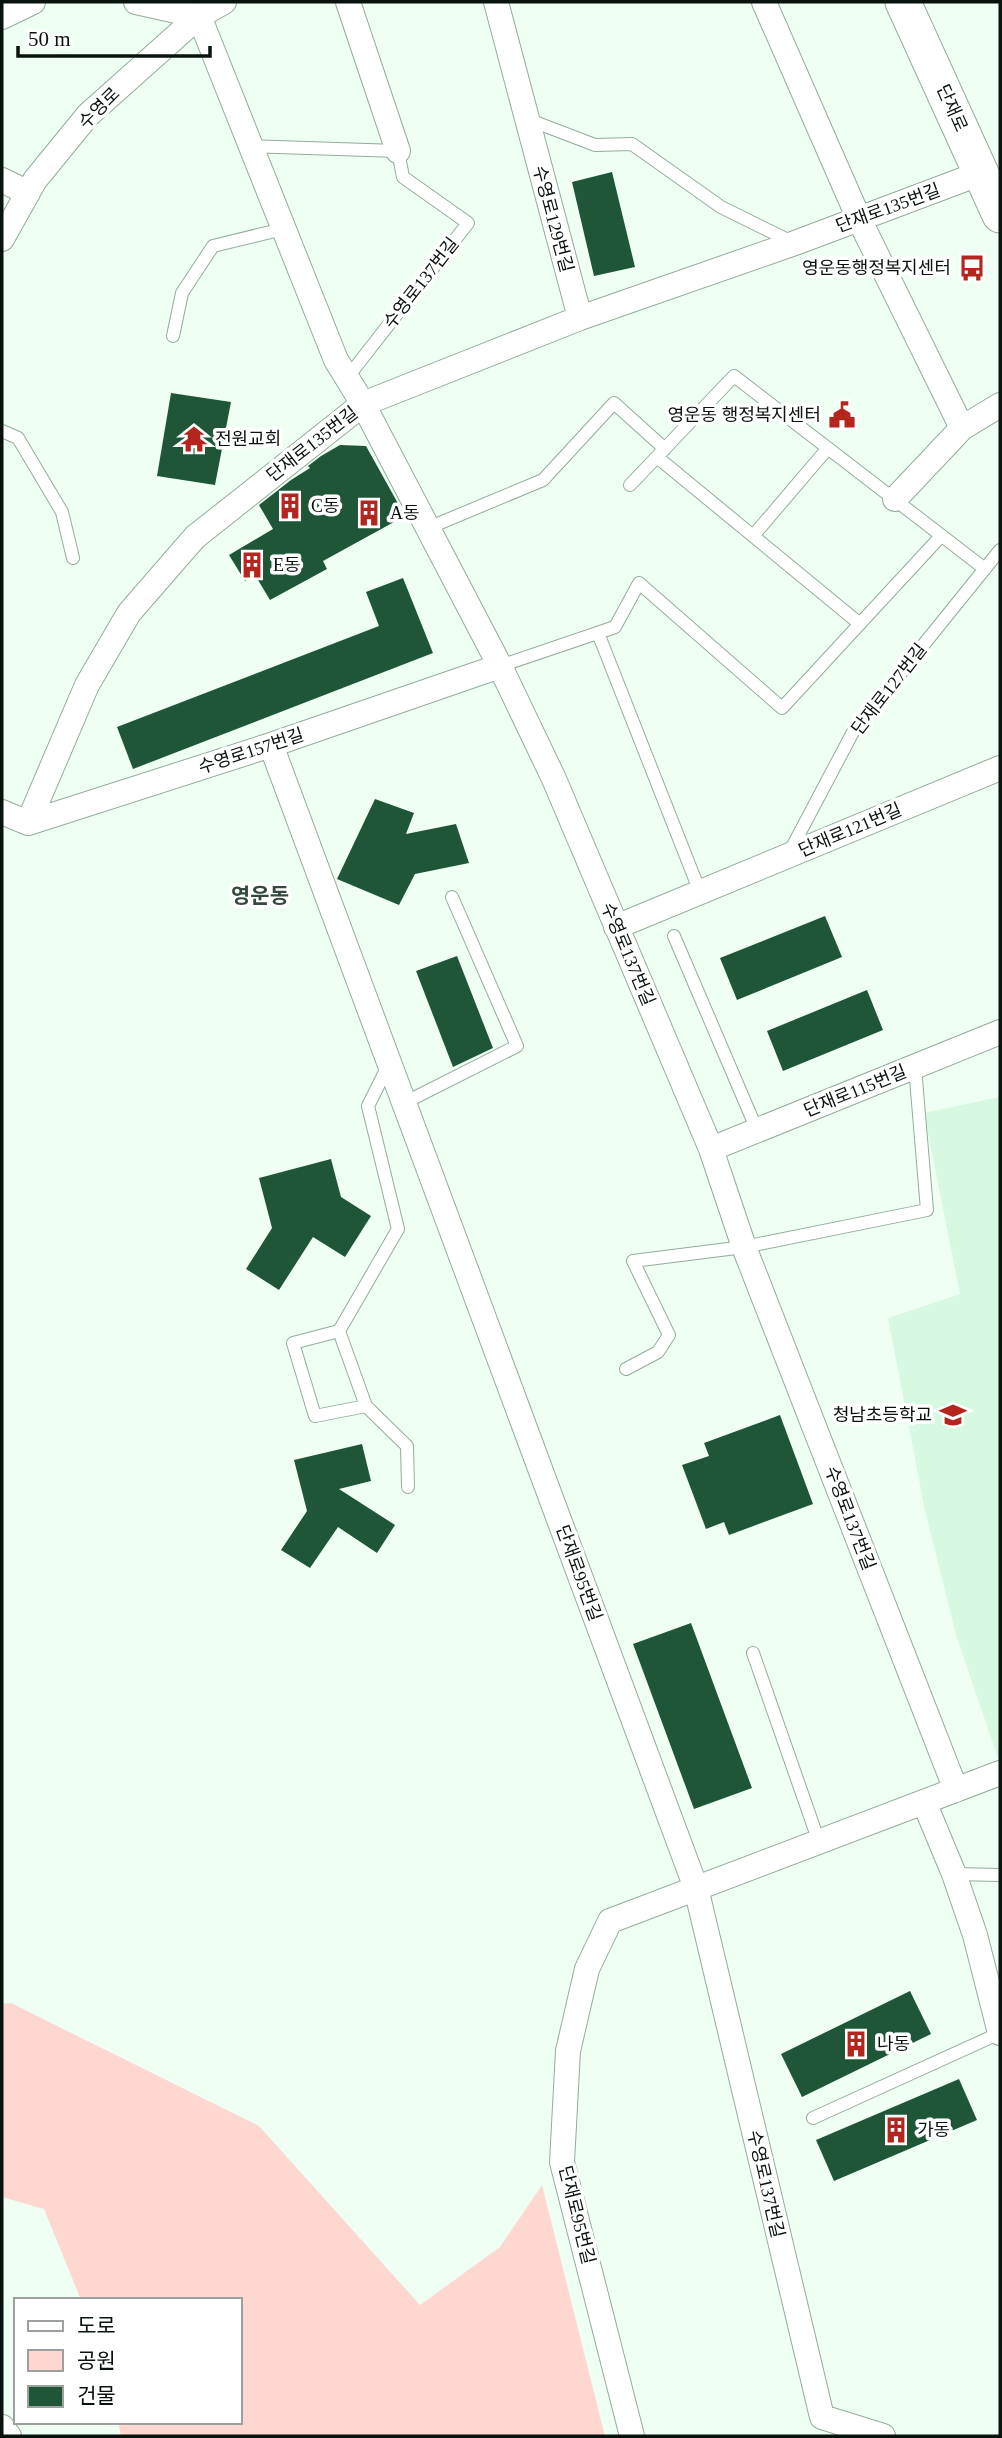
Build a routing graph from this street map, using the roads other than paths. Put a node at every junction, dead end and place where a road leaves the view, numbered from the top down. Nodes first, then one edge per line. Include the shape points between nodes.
1 (33, 2) edge
2 (136, 2) edge
3 (348, 2) edge
4 (496, 2) edge
5 (764, 2) edge
6 (903, 2) edge
7 (208, 8) edge
8 (2, 17) edge
9 (526, 119) junction
10 (250, 146) junction
11 (398, 151) junction
12 (981, 173) junction
13 (2, 180) edge
14 (28, 193) junction
15 (1000, 215) edge
16 (859, 219) junction
17 (283, 229) junction
18 (2, 239) edge
19 (795, 243) junction
20 (580, 318) junction
21 (173, 336) dead end
22 (347, 379) junction
23 (363, 404) junction
24 (1000, 405) edge
25 (962, 428) junction
26 (2, 431) edge
27 (828, 448) junction
28 (661, 453) junction
29 (630, 485) dead end
30 (894, 499) junction
31 (428, 528) junction
32 (753, 536) junction
33 (942, 536) junction
34 (1000, 550) edge
35 (72, 558) dead end
36 (985, 569) junction
37 (860, 624) junction
38 (598, 633) junction
39 (500, 666) junction
40 (271, 745) junction
41 (1000, 768) edge
42 (2, 812) edge
43 (28, 823) junction
44 (788, 856) junction
45 (700, 892) junction
46 (452, 897) dead end
47 (616, 927) junction
48 (674, 936) dead end
49 (1000, 1032) edge
50 (389, 1064) junction
51 (915, 1067) junction
52 (404, 1103) junction
53 (757, 1130) junction
54 (711, 1149) junction
55 (744, 1247) junction
56 (339, 1331) junction
57 (626, 1369) dead end
58 (366, 1406) junction
59 (408, 1487) dead end
60 (753, 1653) dead end
61 (1000, 1773) edge
62 (956, 1790) junction
63 (924, 1802) junction
64 (819, 1842) junction
65 (954, 1874) junction
66 (1000, 1875) edge
67 (696, 1888) junction
68 (1000, 2033) edge
69 (813, 2118) dead end
70 (2, 2427) edge
71 (9, 2436) edge
72 (632, 2436) edge
73 (883, 2436) edge

1 - 8 street
2 - 7 street
3 - 11 street
4 - 9 street, 수영로129번길
5 - 16 street
6 - 12 street, 단재로
7 - 10 street, 수영로137번길
7 - 14 street, 수영로 via 88,115
9 - 19 lane via 595,145 632,144 721,207
9 - 20 street, 수영로129번길
10 - 11 lane
10 - 17 street, 수영로137번길
11 - 22 lane, 수영로137번길 via 403,177 468,223
12 - 15 street, 단재로
12 - 16 street, 단재로135번길
13 - 14 street
14 - 18 street, 수영로
16 - 19 street, 단재로135번길
16 - 25 street
17 - 21 lane via 214,246 183,293
17 - 22 street, 수영로137번길
19 - 20 street, 단재로135번길
20 - 23 street, 단재로135번길
22 - 23 street, 수영로137번길
23 - 31 street, 수영로137번길
23 - 43 street, 단재로135번길 via 195,537 129,613 87,685
24 - 25 street
25 - 30 street
26 - 35 lane via 18,438 62,512
27 - 28 lane via 734,376
27 - 30 lane
27 - 32 lane
28 - 29 lane
28 - 31 lane via 614,403 543,480
28 - 32 lane
30 - 33 lane
31 - 39 street, 수영로137번길
32 - 37 lane
33 - 36 lane
33 - 37 lane
34 - 36 lane, 단재로127번길
36 - 44 lane, 단재로127번길 via 853,732
37 - 38 lane via 782,708 639,583 615,627
38 - 39 lane
38 - 45 lane
39 - 40 street, 수영로157번길
39 - 47 street, 수영로137번길
40 - 43 street, 수영로157번길
40 - 50 street, 단재로95번길
41 - 44 street, 단재로121번길
42 - 43 street
44 - 45 street, 단재로121번길
45 - 47 street, 단재로121번길
46 - 52 lane via 517,1046
47 - 54 street, 수영로137번길
48 - 53 lane
49 - 51 street, 단재로115번길
50 - 52 street, 단재로95번길
50 - 56 lane via 368,1106 398,1229
51 - 53 street, 단재로115번길
51 - 55 lane via 927,1210
52 - 67 street, 단재로95번길
53 - 54 street, 단재로115번길
54 - 55 street, 수영로137번길
55 - 57 lane via 633,1261 669,1335 658,1352
55 - 62 street, 수영로137번길
56 - 58 lane
56 - 58 lane via 293,1343 315,1416
58 - 59 lane via 407,1446
60 - 64 lane
61 - 62 street, 단재로95번길
62 - 63 street, 단재로95번길
63 - 64 street, 단재로95번길
63 - 65 street
64 - 67 street, 단재로95번길
65 - 66 lane
65 - 68 street
67 - 72 street, 단재로95번길 via 610,1921 587,1969 568,2051 562,2162
67 - 73 street, 수영로137번길 via 822,2417
68 - 69 lane
70 - 71 street

